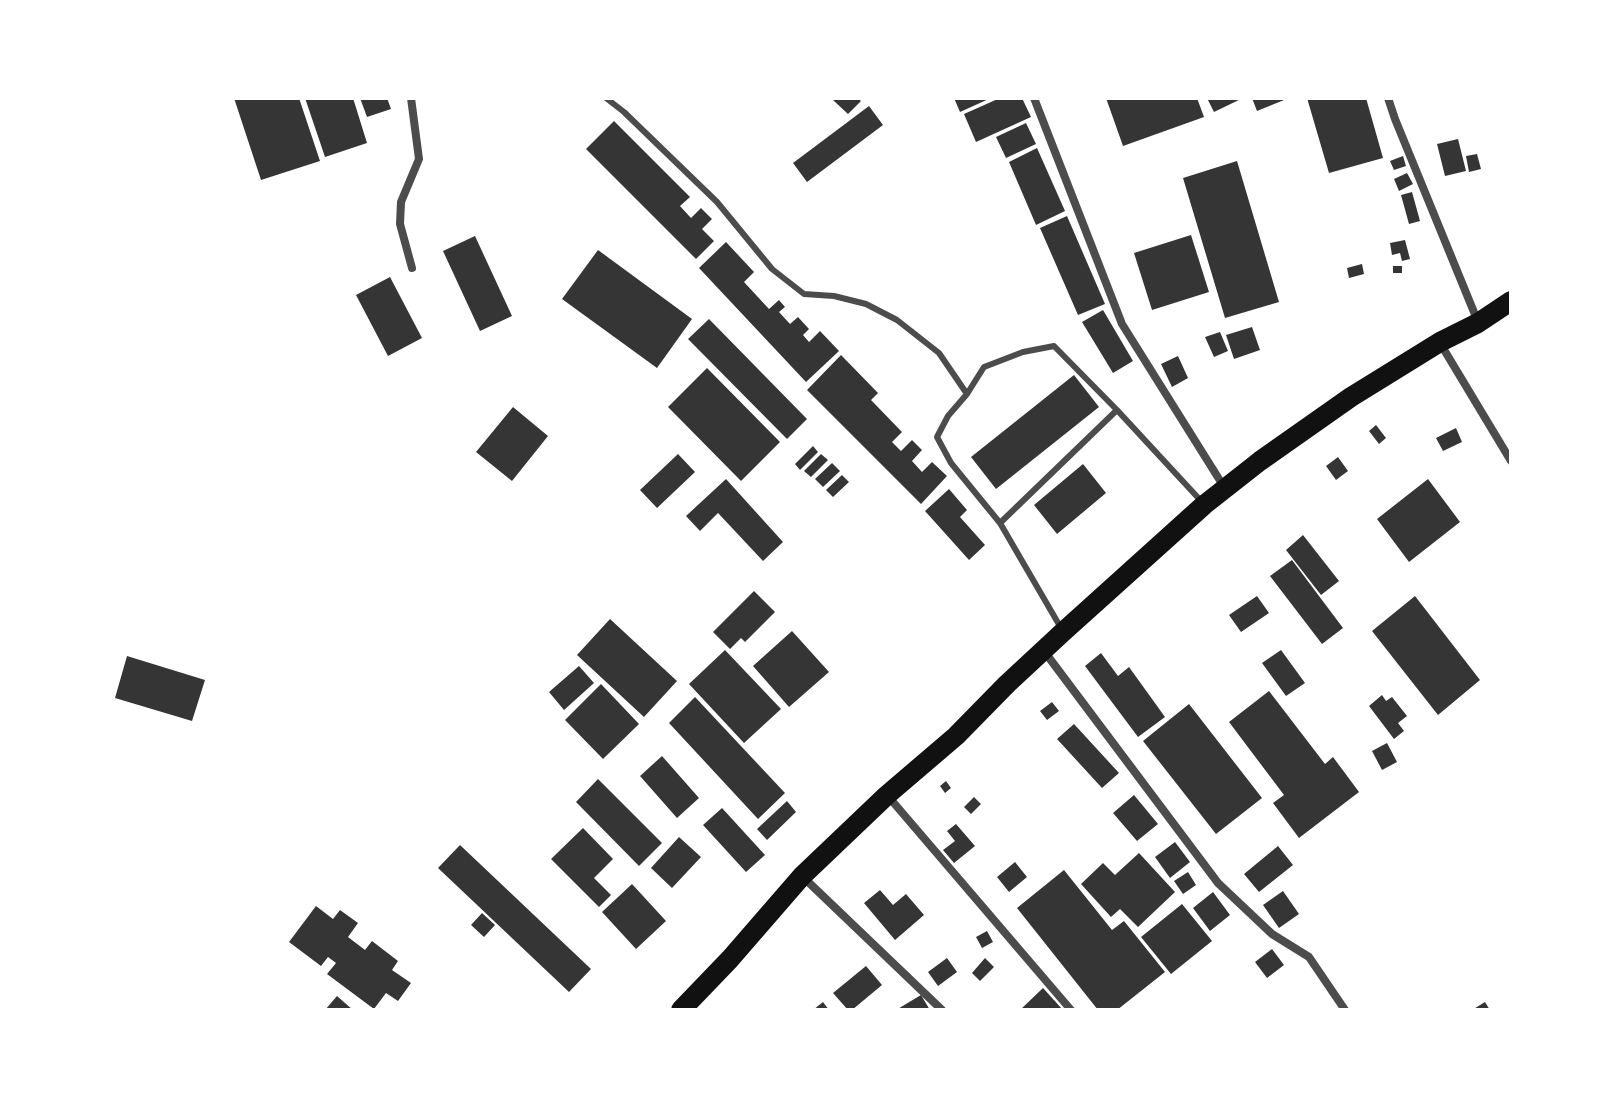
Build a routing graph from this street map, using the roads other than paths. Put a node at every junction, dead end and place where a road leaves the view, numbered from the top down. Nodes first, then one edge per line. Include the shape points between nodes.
1 (411, 98) edge
2 (606, 98) edge
3 (1034, 98) edge
4 (1388, 98) edge
5 (412, 268) dead end
6 (1511, 301) edge
7 (1478, 323) junction
8 (1440, 342) junction
9 (967, 394) junction
10 (1117, 410) junction
11 (1511, 461) edge
12 (1225, 489) junction
13 (1204, 505) junction
14 (1000, 523) junction
15 (1063, 632) junction
16 (1044, 650) junction
17 (887, 795) junction
18 (802, 876) junction
19 (681, 1010) edge
20 (942, 1010) edge
21 (1071, 1010) edge
22 (1345, 1010) edge

1 - 5 street via 419,159 401,202 400,224
2 - 9 lane via 717,202 772,269 804,294 866,304 897,320 939,353
3 - 12 street via 1122,324
4 - 7 street
6 - 7 main road
7 - 8 main road
8 - 11 street
8 - 12 main road via 1351,397
9 - 10 lane via 984,367 1054,346
9 - 14 lane via 937,437 951,463
10 - 13 lane
10 - 14 lane
12 - 13 main road
13 - 15 main road
14 - 15 lane
15 - 16 main road
16 - 17 main road
16 - 22 street via 1218,883 1272,934 1309,957
17 - 18 main road
17 - 21 street
18 - 19 main road
18 - 20 street

